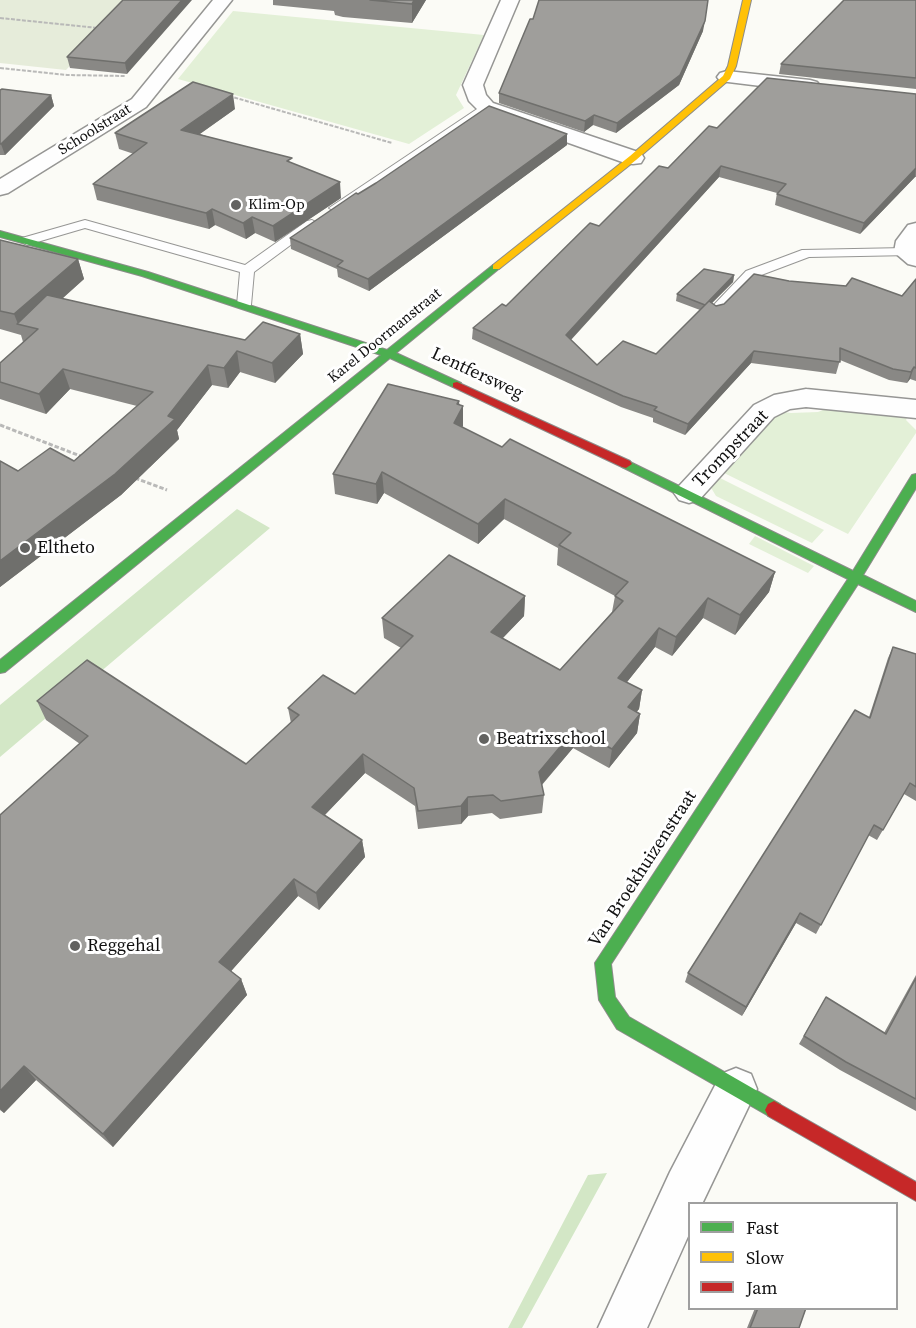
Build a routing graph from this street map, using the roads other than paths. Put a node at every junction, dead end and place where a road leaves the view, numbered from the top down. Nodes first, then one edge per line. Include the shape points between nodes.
1 (223, 0) edge
2 (510, 0) edge
3 (747, 0) edge
4 (727, 77) junction
5 (833, 88) edge
6 (486, 107) junction
7 (633, 158) junction
8 (0, 188) edge
9 (916, 230) edge
10 (0, 234) edge
11 (27, 241) junction
12 (911, 256) edge
13 (247, 270) junction
14 (244, 305) junction
15 (715, 311) edge
16 (389, 354) junction
17 (916, 409) edge
18 (916, 478) edge
19 (689, 493) junction
20 (855, 578) junction
21 (916, 606) edge
22 (0, 668) edge
23 (736, 1089) junction
24 (916, 1192) edge
25 (622, 1328) edge

1 - 8 street, Schoolstraat via 139,103
2 - 6 street via 473,85 476,97
3 - 4 street
4 - 5 street
4 - 7 street, Karel Doormanstraat
6 - 7 street
6 - 13 lane
7 - 16 street, Karel Doormanstraat
9 - 12 street via 908,241
10 - 11 street, Lentfersweg
11 - 13 lane via 85,224
11 - 14 street, Lentfersweg
12 - 15 lane via 807,253 751,274
13 - 14 lane
14 - 16 street, Lentfersweg
16 - 19 street, Lentfersweg
16 - 22 street, Karel Doormanstraat
17 - 19 street, Trompstraat via 806,398 784,401 764,411
18 - 20 street
19 - 20 street, Lentfersweg
20 - 21 street, Lentfersweg
20 - 23 street, Van Broekhuizenstraat via 603,963 606,1000 623,1023
23 - 24 street, Van Broekhuizenstraat
23 - 25 street

